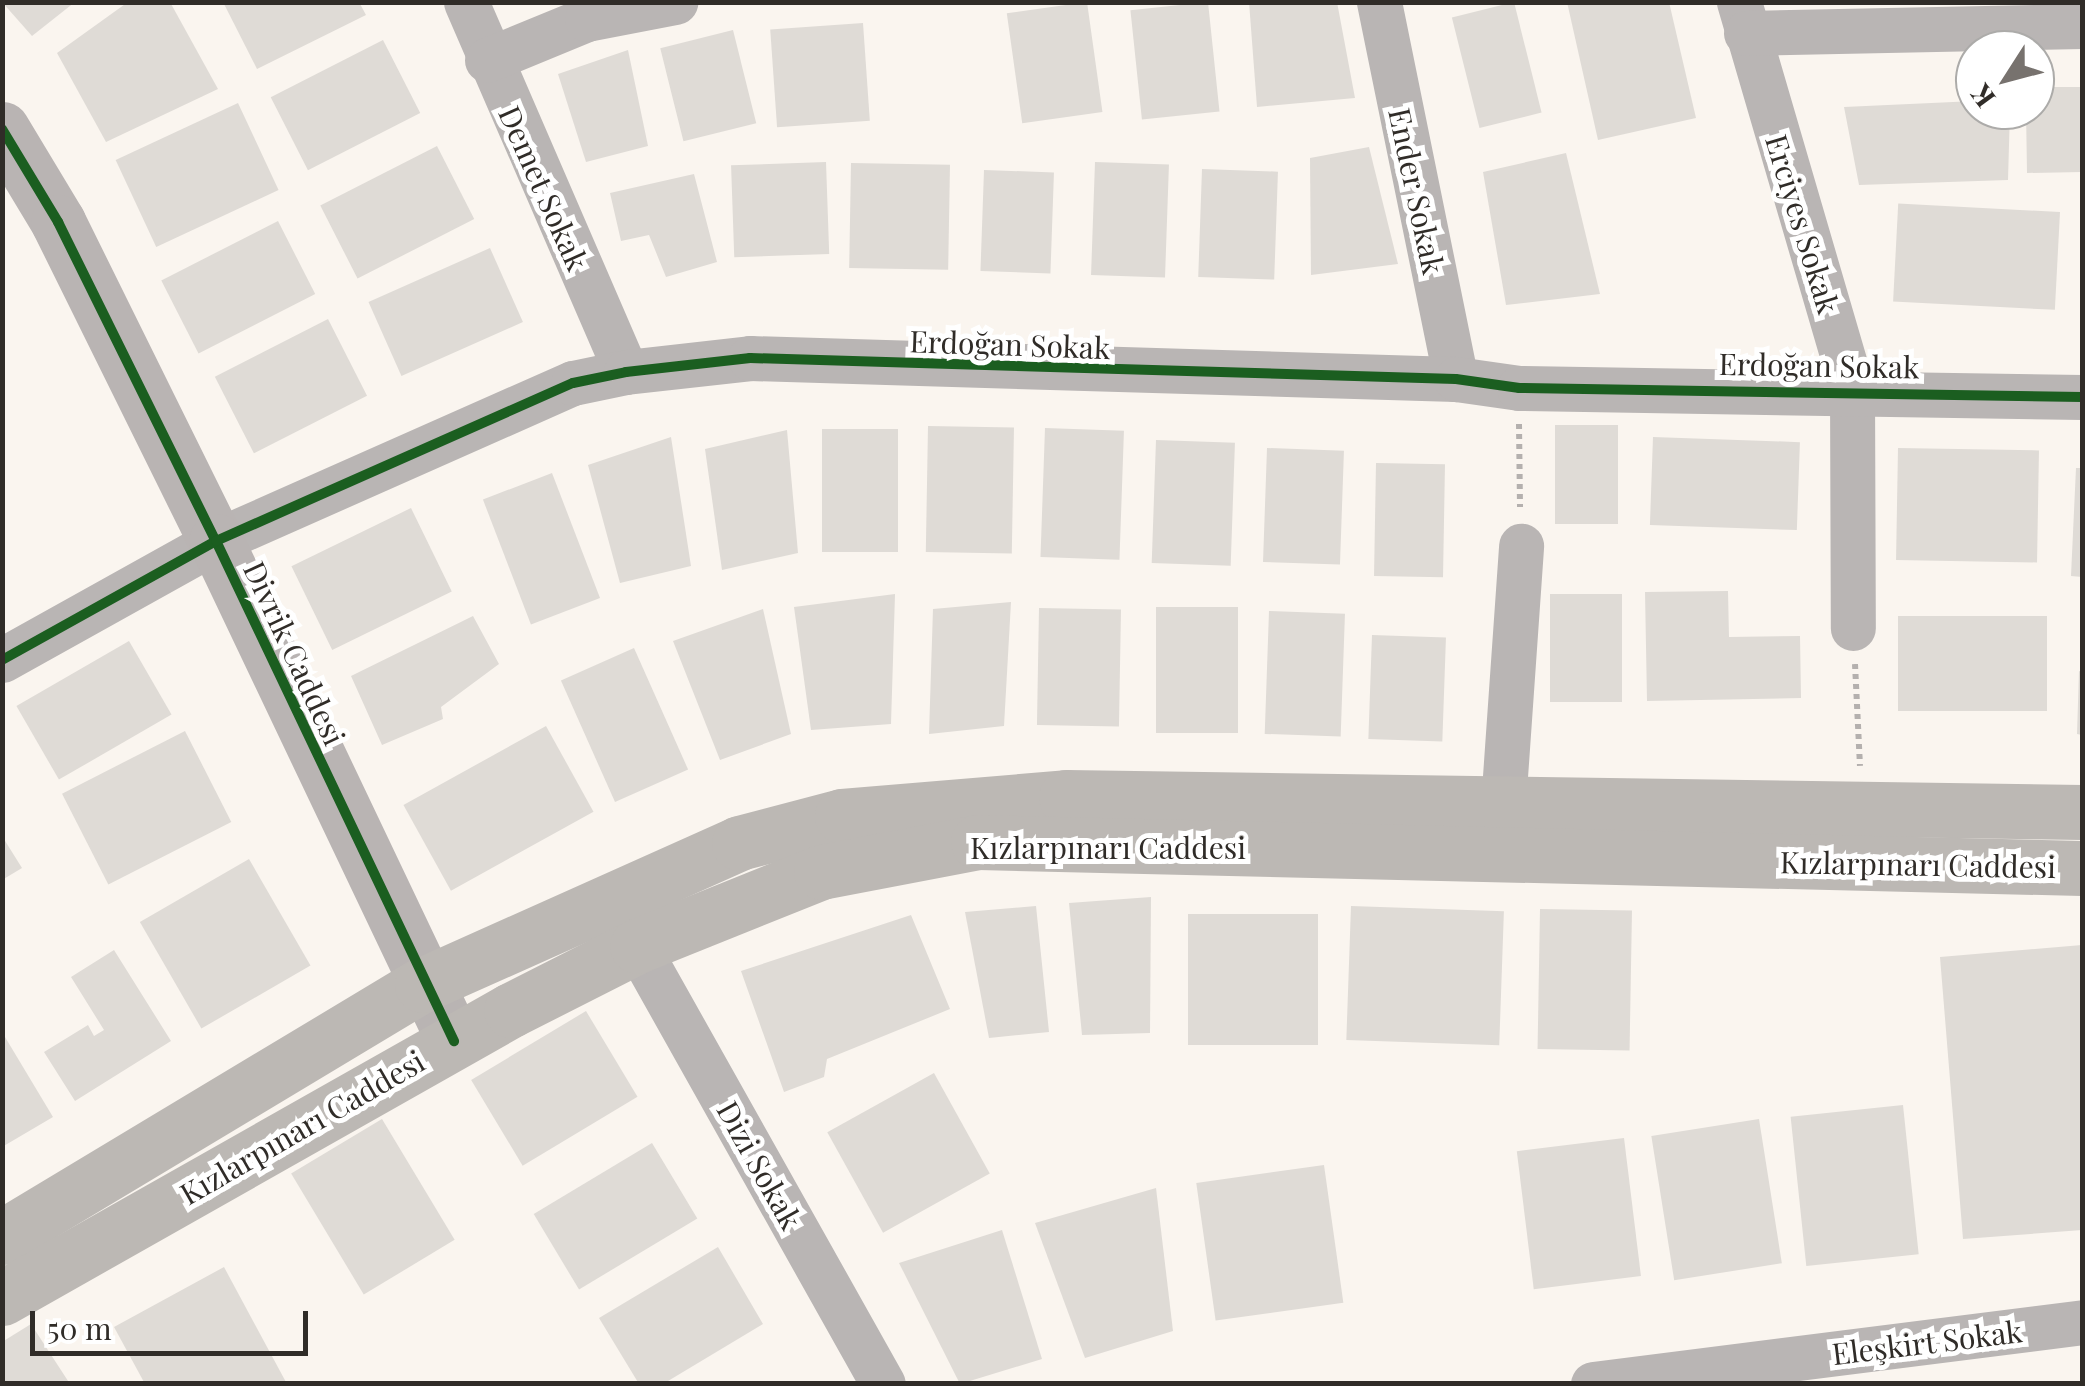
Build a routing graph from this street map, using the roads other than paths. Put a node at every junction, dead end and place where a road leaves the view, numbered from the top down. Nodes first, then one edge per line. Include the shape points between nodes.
1 (466, 2) edge
2 (675, 2) edge
3 (1378, 2) edge
4 (1742, 18) edge
5 (2082, 26) edge
6 (487, 60) junction
7 (2, 129) edge
8 (626, 372) junction
9 (1456, 379) junction
10 (1852, 388) junction
11 (2082, 397) edge
12 (216, 541) junction
13 (1521, 546) road end
14 (1853, 628) road end
15 (2, 660) edge
16 (1503, 805) junction
17 (2082, 812) edge
18 (2082, 868) edge
19 (637, 946) junction
20 (422, 986) junction
21 (454, 1042) junction
22 (2, 1237) edge
23 (2, 1298) edge
24 (2082, 1322) edge
25 (882, 1384) edge
26 (1593, 1384) edge

1 - 6 street, Demet Sokak
2 - 6 street via 587,19
3 - 9 street, Ender Sokak
4 - 5 street
4 - 10 street, Erciyes Sokak
6 - 8 street, Demet Sokak
7 - 12 street, Divrik Caddesi via 58,222
8 - 9 street, Erdoğan Sokak via 750,358
8 - 12 street, Erdoğan Sokak via 574,384
9 - 10 street, Erdoğan Sokak via 1519,388
10 - 11 street, Erdoğan Sokak
10 - 14 street, Erciyes Sokak
12 - 15 street, Erdoğan Sokak
12 - 20 street, Divrik Caddesi
13 - 16 street
16 - 17 main road, Kızlarpınarı Caddesi
16 - 20 main road, Kızlarpınarı Caddesi via 1066,798 842,816 739,843
18 - 19 main road, Kızlarpınarı Caddesi via 978,842 821,872
19 - 21 main road, Kızlarpınarı Caddesi
19 - 25 street, Dizi Sokak
20 - 21 street, Divrik Caddesi
20 - 22 main road, Kızlarpınarı Caddesi
21 - 23 main road, Kızlarpınarı Caddesi
24 - 26 street, Eleşkirt Sokak

